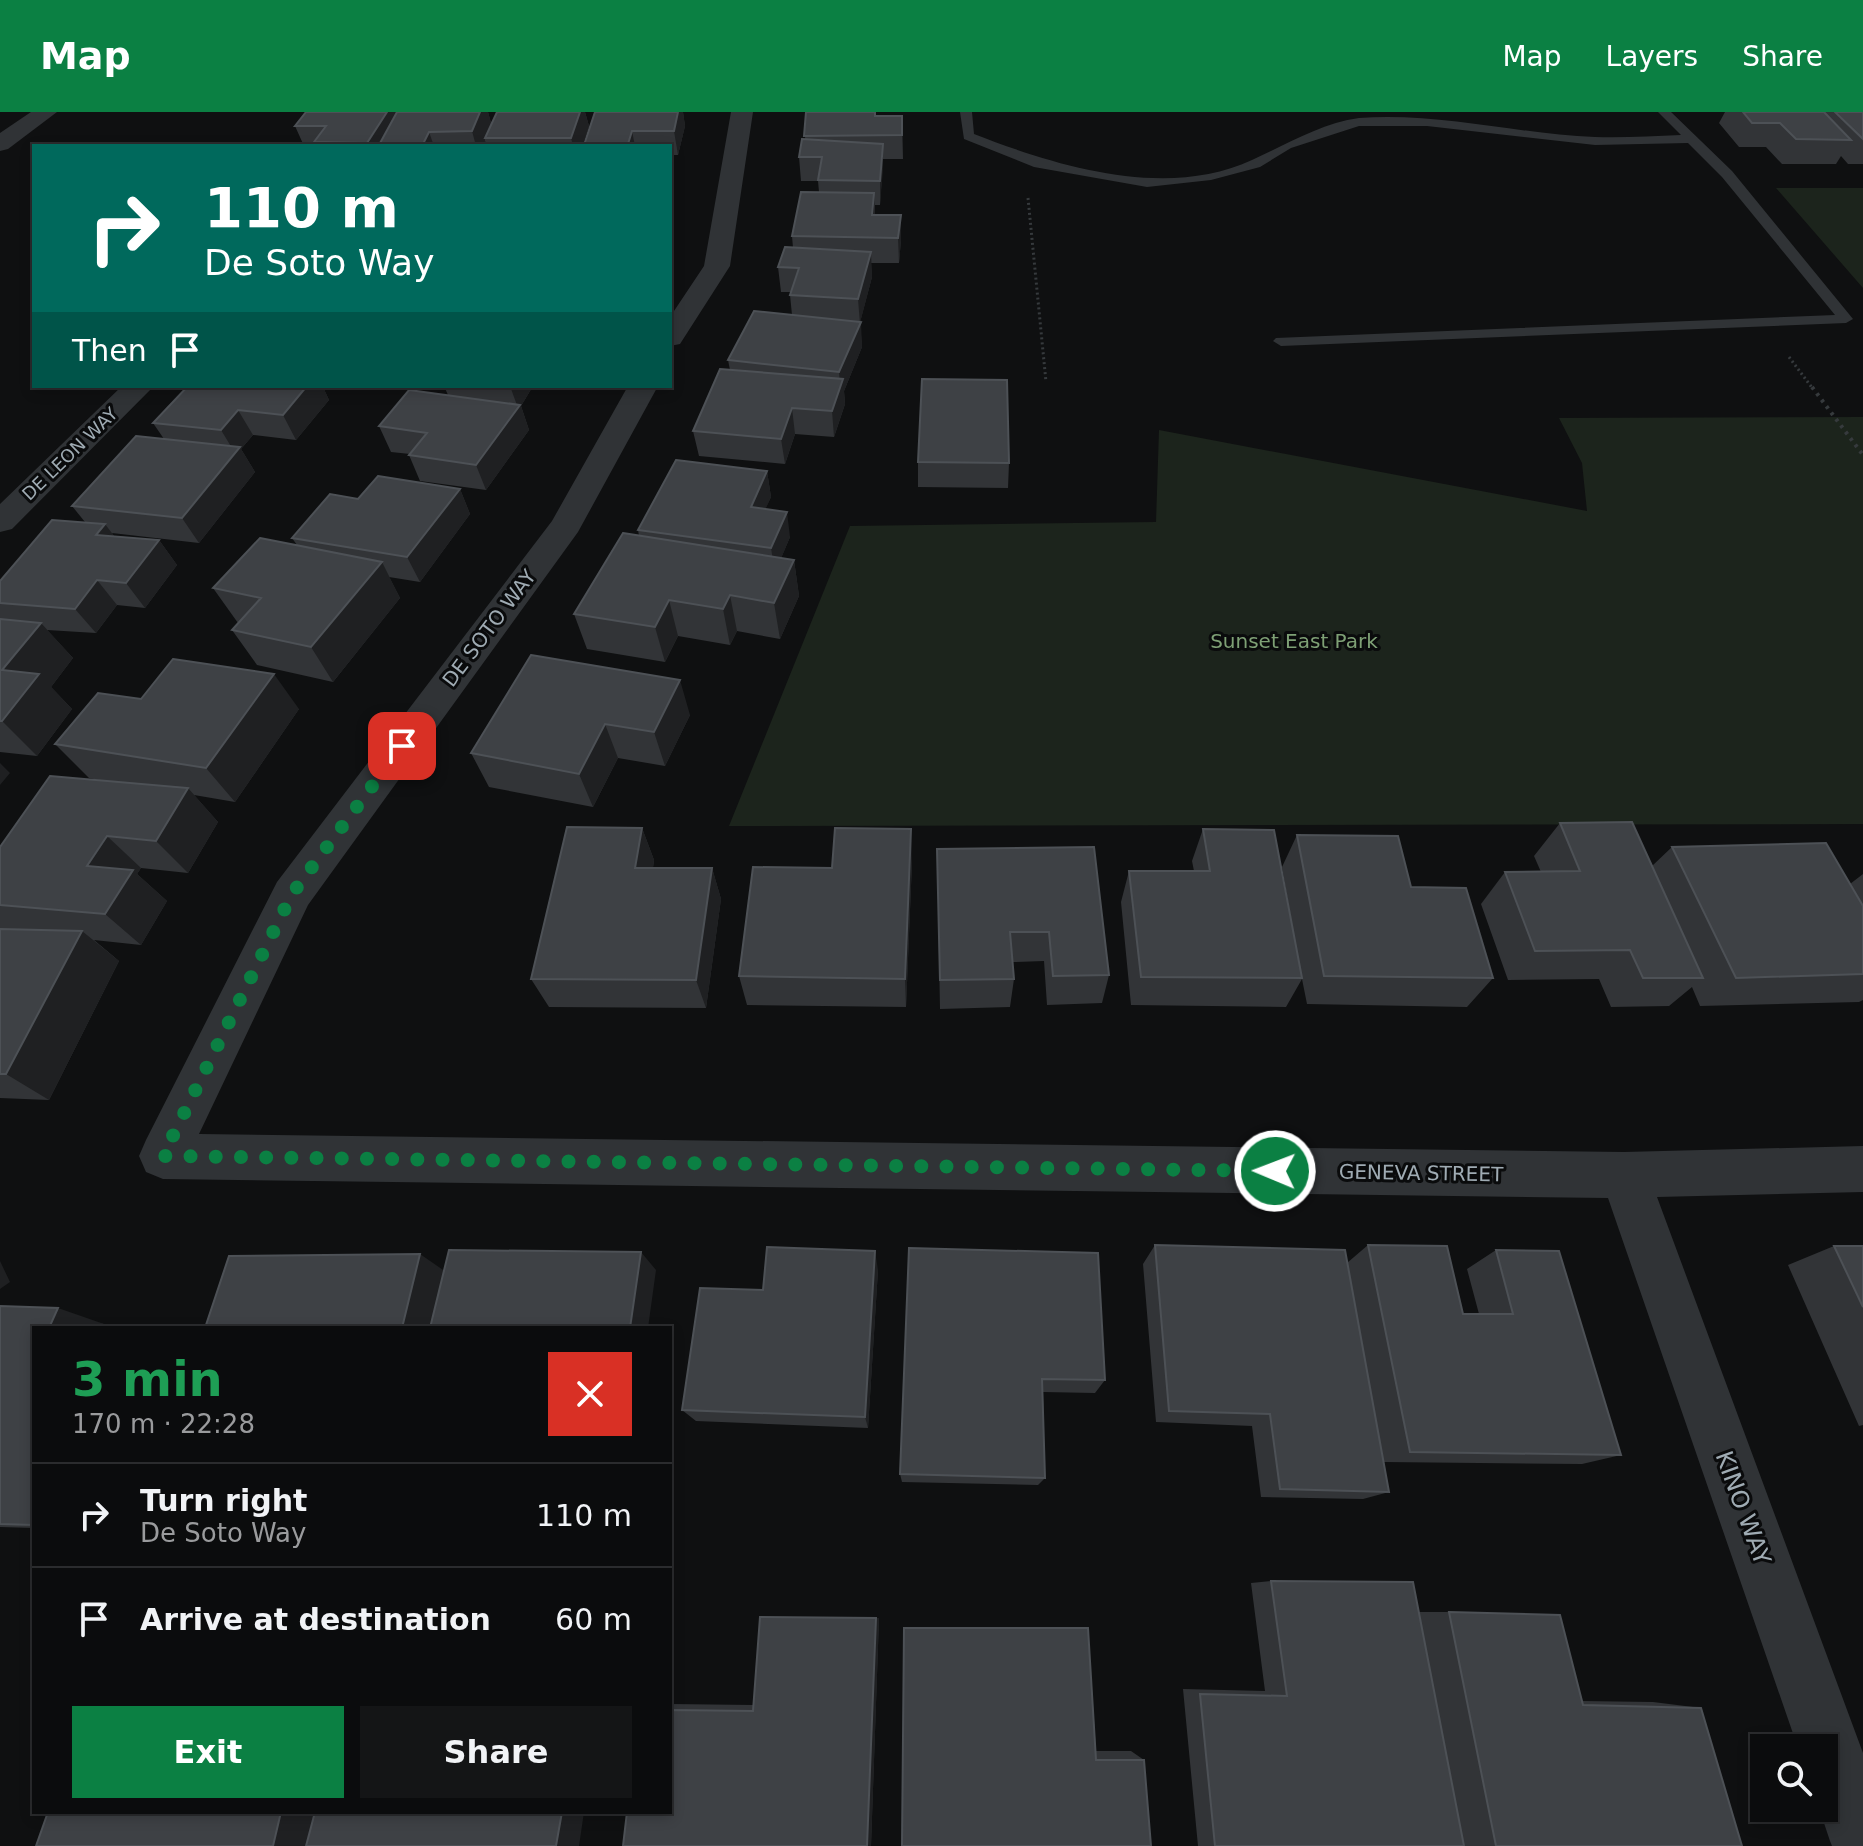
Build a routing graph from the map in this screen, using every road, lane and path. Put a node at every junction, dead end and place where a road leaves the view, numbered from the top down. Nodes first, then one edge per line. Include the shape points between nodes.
1 (46, 112) edge
2 (742, 112) edge
3 (966, 112) edge
4 (1664, 112) edge
5 (1687, 139) junction
6 (0, 144) edge
7 (1028, 193) dead end
8 (1765, 323) junction
9 (672, 332) edge
10 (1281, 341) dead end
11 (1046, 382) dead end
12 (137, 388) edge
13 (642, 388) edge
14 (1863, 455) edge
15 (0, 522) edge
16 (163, 1156) joint
17 (1863, 1169) edge
18 (1624, 1175) junction
19 (1863, 1841) edge

1 - 6 street
2 - 9 street via 717,266
3 - 5 lane via 968,136 1039,164 1147,183 1211,176 1255,164 1287,145 1358,122 1427,122 1595,141
4 - 5 lane
5 - 8 lane via 1727,174 1846,319
7 - 11 path
8 - 10 lane
8 - 14 path
12 - 15 street, DE LEON WAY
13 - 16 street, DE SOTO WAY via 566,525 292,894
16 - 18 street, GENEVA STREET
17 - 18 street, GENEVA STREET
18 - 19 street, KINO WAY

